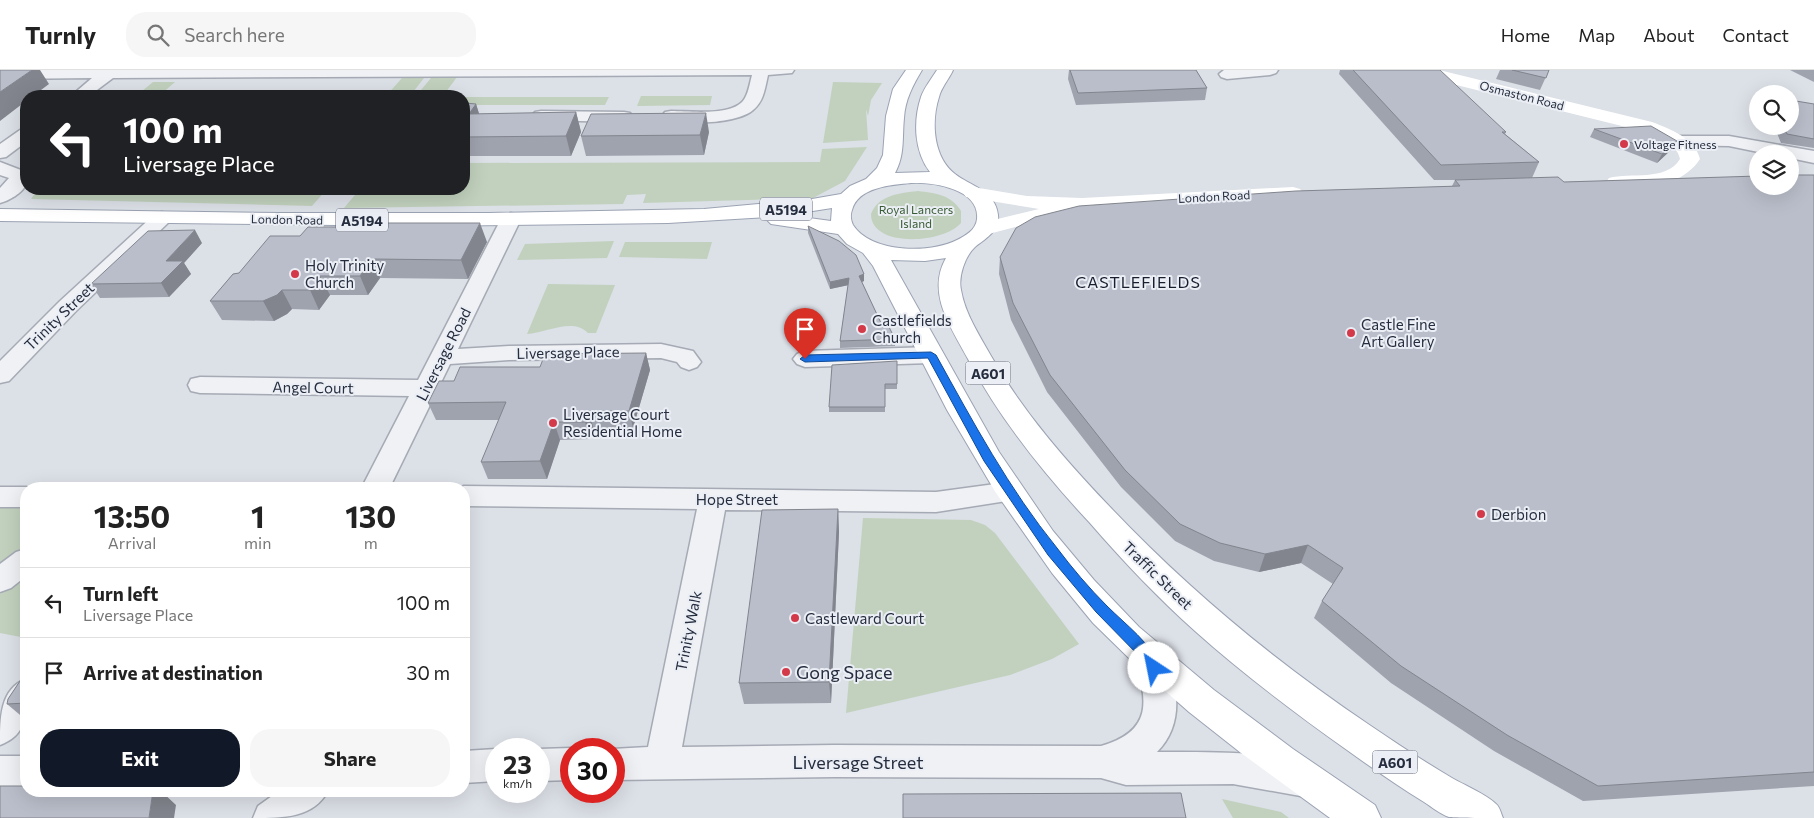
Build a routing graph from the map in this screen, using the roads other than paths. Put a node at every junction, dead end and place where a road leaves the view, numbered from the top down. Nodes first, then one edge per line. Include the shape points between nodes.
1 (786, 70) edge
2 (914, 70) edge
3 (945, 70) edge
4 (1270, 70) edge
5 (1418, 70) edge
6 (761, 71) edge
7 (110, 73) junction
8 (5, 74) edge
9 (1227, 74) dead end
10 (87, 90) edge
11 (522, 116) edge
12 (638, 116) edge
13 (656, 116) edge
14 (20, 138) edge
15 (1678, 141) junction
16 (0, 153) edge
17 (1814, 157) edge
18 (0, 168) edge
19 (950, 181) junction
20 (1596, 183) edge
21 (873, 184) junction
22 (1310, 192) edge
23 (973, 193) junction
24 (0, 197) edge
25 (848, 199) junction
26 (1082, 204) junction
27 (0, 215) edge
28 (724, 215) junction
29 (162, 218) junction
30 (510, 219) junction
31 (845, 229) junction
32 (976, 236) junction
33 (872, 248) junction
34 (931, 355) junction
35 (443, 357) junction
36 (805, 359) dead end
37 (689, 362) dead end
38 (0, 374) edge
39 (200, 385) dead end
40 (426, 388) junction
41 (379, 482) edge
42 (1010, 492) junction
43 (470, 496) edge
44 (0, 497) edge
45 (20, 497) edge
46 (713, 499) junction
47 (20, 565) edge
48 (0, 580) edge
49 (1150, 657) junction
50 (20, 702) edge
51 (0, 730) edge
52 (1102, 762) junction
53 (662, 763) junction
54 (625, 764) edge
55 (485, 766) edge
56 (470, 767) edge
57 (0, 772) edge
58 (20, 772) edge
59 (1309, 781) junction
60 (301, 797) edge
61 (271, 818) edge
62 (1362, 818) edge
63 (1484, 818) edge

1 - 6 street
2 - 21 main road via 902,89 895,116 893,156 886,171
3 - 19 main road via 930,96 926,141 936,167
4 - 9 street
5 - 15 main road, Osmaston Road via 1626,120
6 - 7 street
6 - 13 street via 752,100 742,110 722,115
7 - 8 street
7 - 10 street
11 - 12 street
14 - 16 street
15 - 17 street via 1729,141
15 - 20 main road via 1689,151 1690,157 1686,166 1672,174 1645,182
18 - 24 street via 20,176 16,185
19 - 21 main road via 921,177 896,178
19 - 23 main road
21 - 25 main road via 858,190
22 - 26 main road, London Road
23 - 26 main road, London Road via 1027,202
23 - 32 main road via 988,213
25 - 28 main road, London Road / A5194
25 - 31 main road via 840,213
26 - 32 main road, London Road
27 - 29 main road, London Road / A5194
28 - 30 main road, London Road / A5194
28 - 31 main road, London Road
29 - 30 main road, London Road / A5194
29 - 38 street, Trinity Street
30 - 35 street, Liversage Road
31 - 33 main road, A601 via 851,237
32 - 33 main road, A601 via 946,252 921,255 895,254
32 - 63 main road, Traffic Street / A601 via 956,260 949,280 958,314 999,392 1073,487 1166,584 1240,650 1362,740
33 - 34 main road, A601 via 886,267
34 - 36 street
34 - 42 main road, A601
35 - 37 street, Liversage Place via 661,351 685,356
35 - 40 street, Liversage Road
39 - 40 street, Angel Court
40 - 41 street, Liversage Road
42 - 46 street, Hope Street via 936,502
42 - 49 main road, A601 via 1076,581
43 - 46 street, Hope Street
44 - 45 street
46 - 53 street, Trinity Walk
47 - 48 street
49 - 52 street, Liversage Street via 1158,679 1160,698 1156,725 1141,745
49 - 59 main road, A601 via 1209,707
50 - 51 street
52 - 53 street, Liversage Street
52 - 59 street, Liversage Street via 1126,769 1233,768
53 - 54 street, Liversage Street
55 - 56 street
57 - 58 street
59 - 62 main road, A601
60 - 61 street

